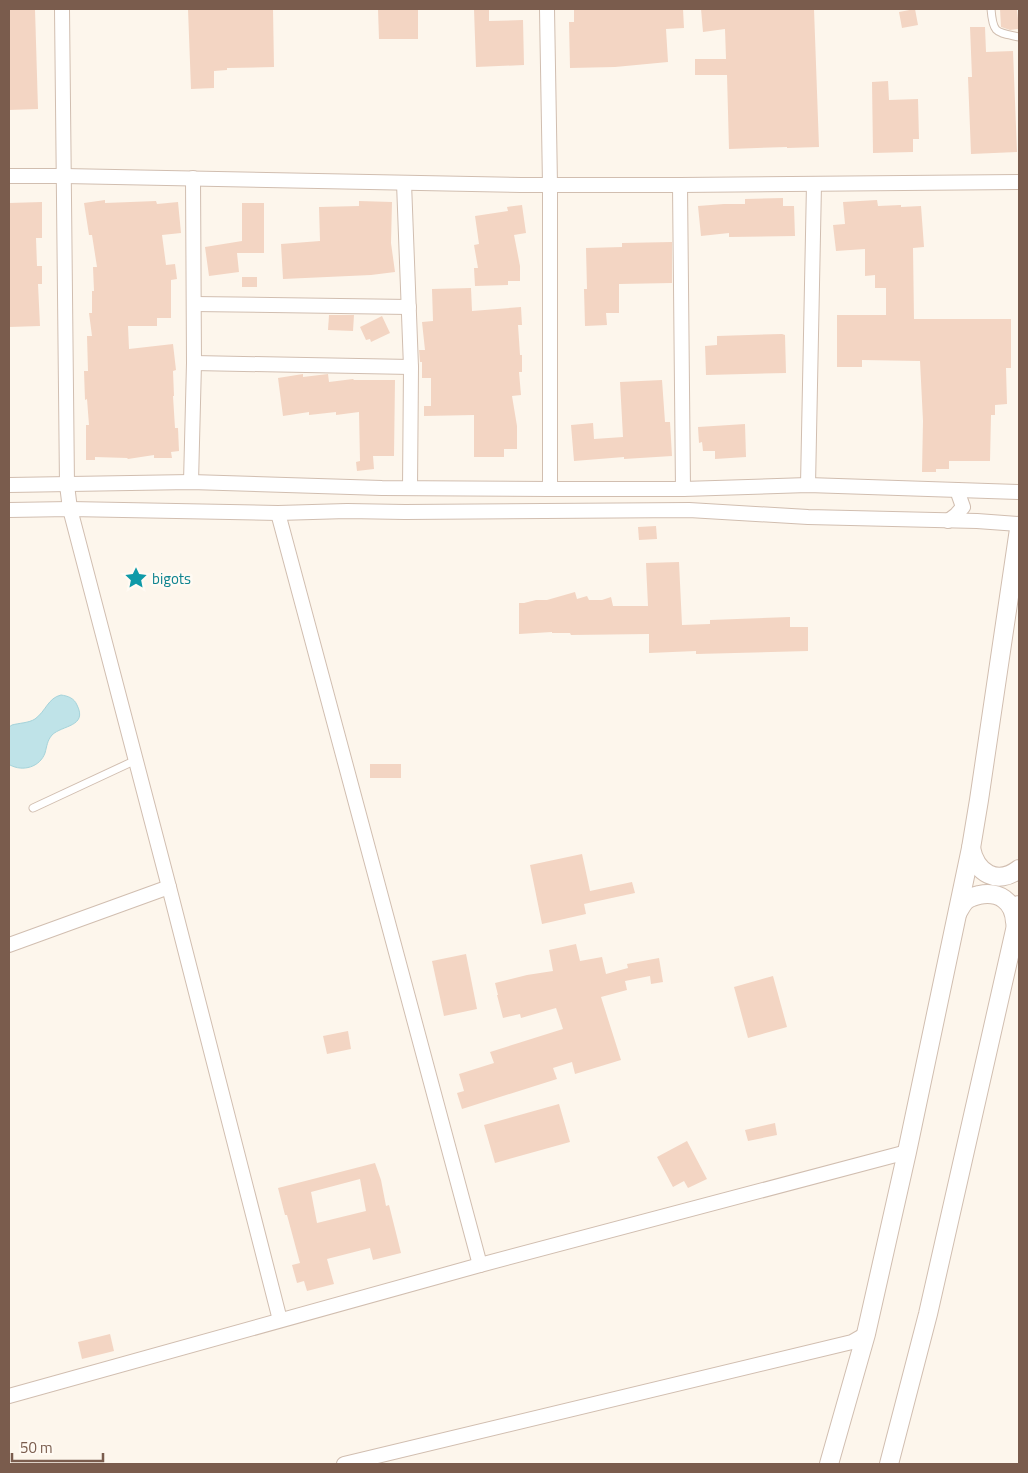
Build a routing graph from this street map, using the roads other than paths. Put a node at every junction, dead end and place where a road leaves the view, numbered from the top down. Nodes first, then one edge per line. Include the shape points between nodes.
1 (62, 9) edge
2 (547, 9) edge
3 (991, 9) edge
4 (1019, 37) edge
5 (9, 176) edge
6 (64, 176) junction
7 (193, 178) junction
8 (1019, 182) edge
9 (404, 183) junction
10 (814, 184) junction
11 (550, 185) junction
12 (680, 185) junction
13 (194, 304) junction
14 (409, 307) junction
15 (194, 364) junction
16 (411, 367) junction
17 (192, 482) junction
18 (9, 485) edge
19 (67, 485) junction
20 (808, 485) junction
21 (410, 488) junction
22 (683, 488) junction
23 (550, 490) junction
24 (957, 490) junction
25 (1019, 492) edge
26 (70, 508) junction
27 (9, 510) edge
28 (278, 513) junction
29 (948, 521) junction
30 (1019, 524) edge
31 (1019, 528) edge
32 (136, 760) junction
33 (32, 808) dead end
34 (971, 848) junction
35 (1019, 869) edge
36 (169, 887) junction
37 (1019, 905) edge
38 (957, 915) junction
39 (1015, 930) junction
40 (9, 945) edge
41 (907, 1152) junction
42 (480, 1265) junction
43 (280, 1320) junction
44 (866, 1334) junction
45 (9, 1396) edge
46 (344, 1464) edge
47 (829, 1464) edge
48 (888, 1464) edge

1 - 6 street
2 - 11 street
3 - 4 lane via 995,30
5 - 6 street
6 - 7 street
6 - 19 street
7 - 9 street
7 - 13 street
8 - 10 street
9 - 11 street
9 - 14 street
10 - 12 street
10 - 20 street
11 - 12 street
11 - 23 street
12 - 22 street
13 - 14 street
13 - 15 street
14 - 16 street
15 - 16 street
15 - 17 street
16 - 21 street
17 - 19 street
17 - 21 street
18 - 19 street
19 - 26 street
20 - 22 street
20 - 24 street
21 - 23 street
22 - 23 street
24 - 25 street
24 - 29 street via 963,508
26 - 27 street
26 - 28 street
26 - 32 street
28 - 29 street via 689,510
28 - 42 street
29 - 30 street
31 - 34 street
32 - 33 lane
32 - 36 street
34 - 35 street via 976,863 988,874 996,877
34 - 38 street
36 - 40 street
36 - 43 street
37 - 39 street
38 - 39 street via 968,899 994,894 1009,902
38 - 41 street
39 - 48 street via 928,1314
41 - 42 street
41 - 44 street
42 - 43 street
43 - 45 street
44 - 46 street via 852,1342
44 - 47 street

